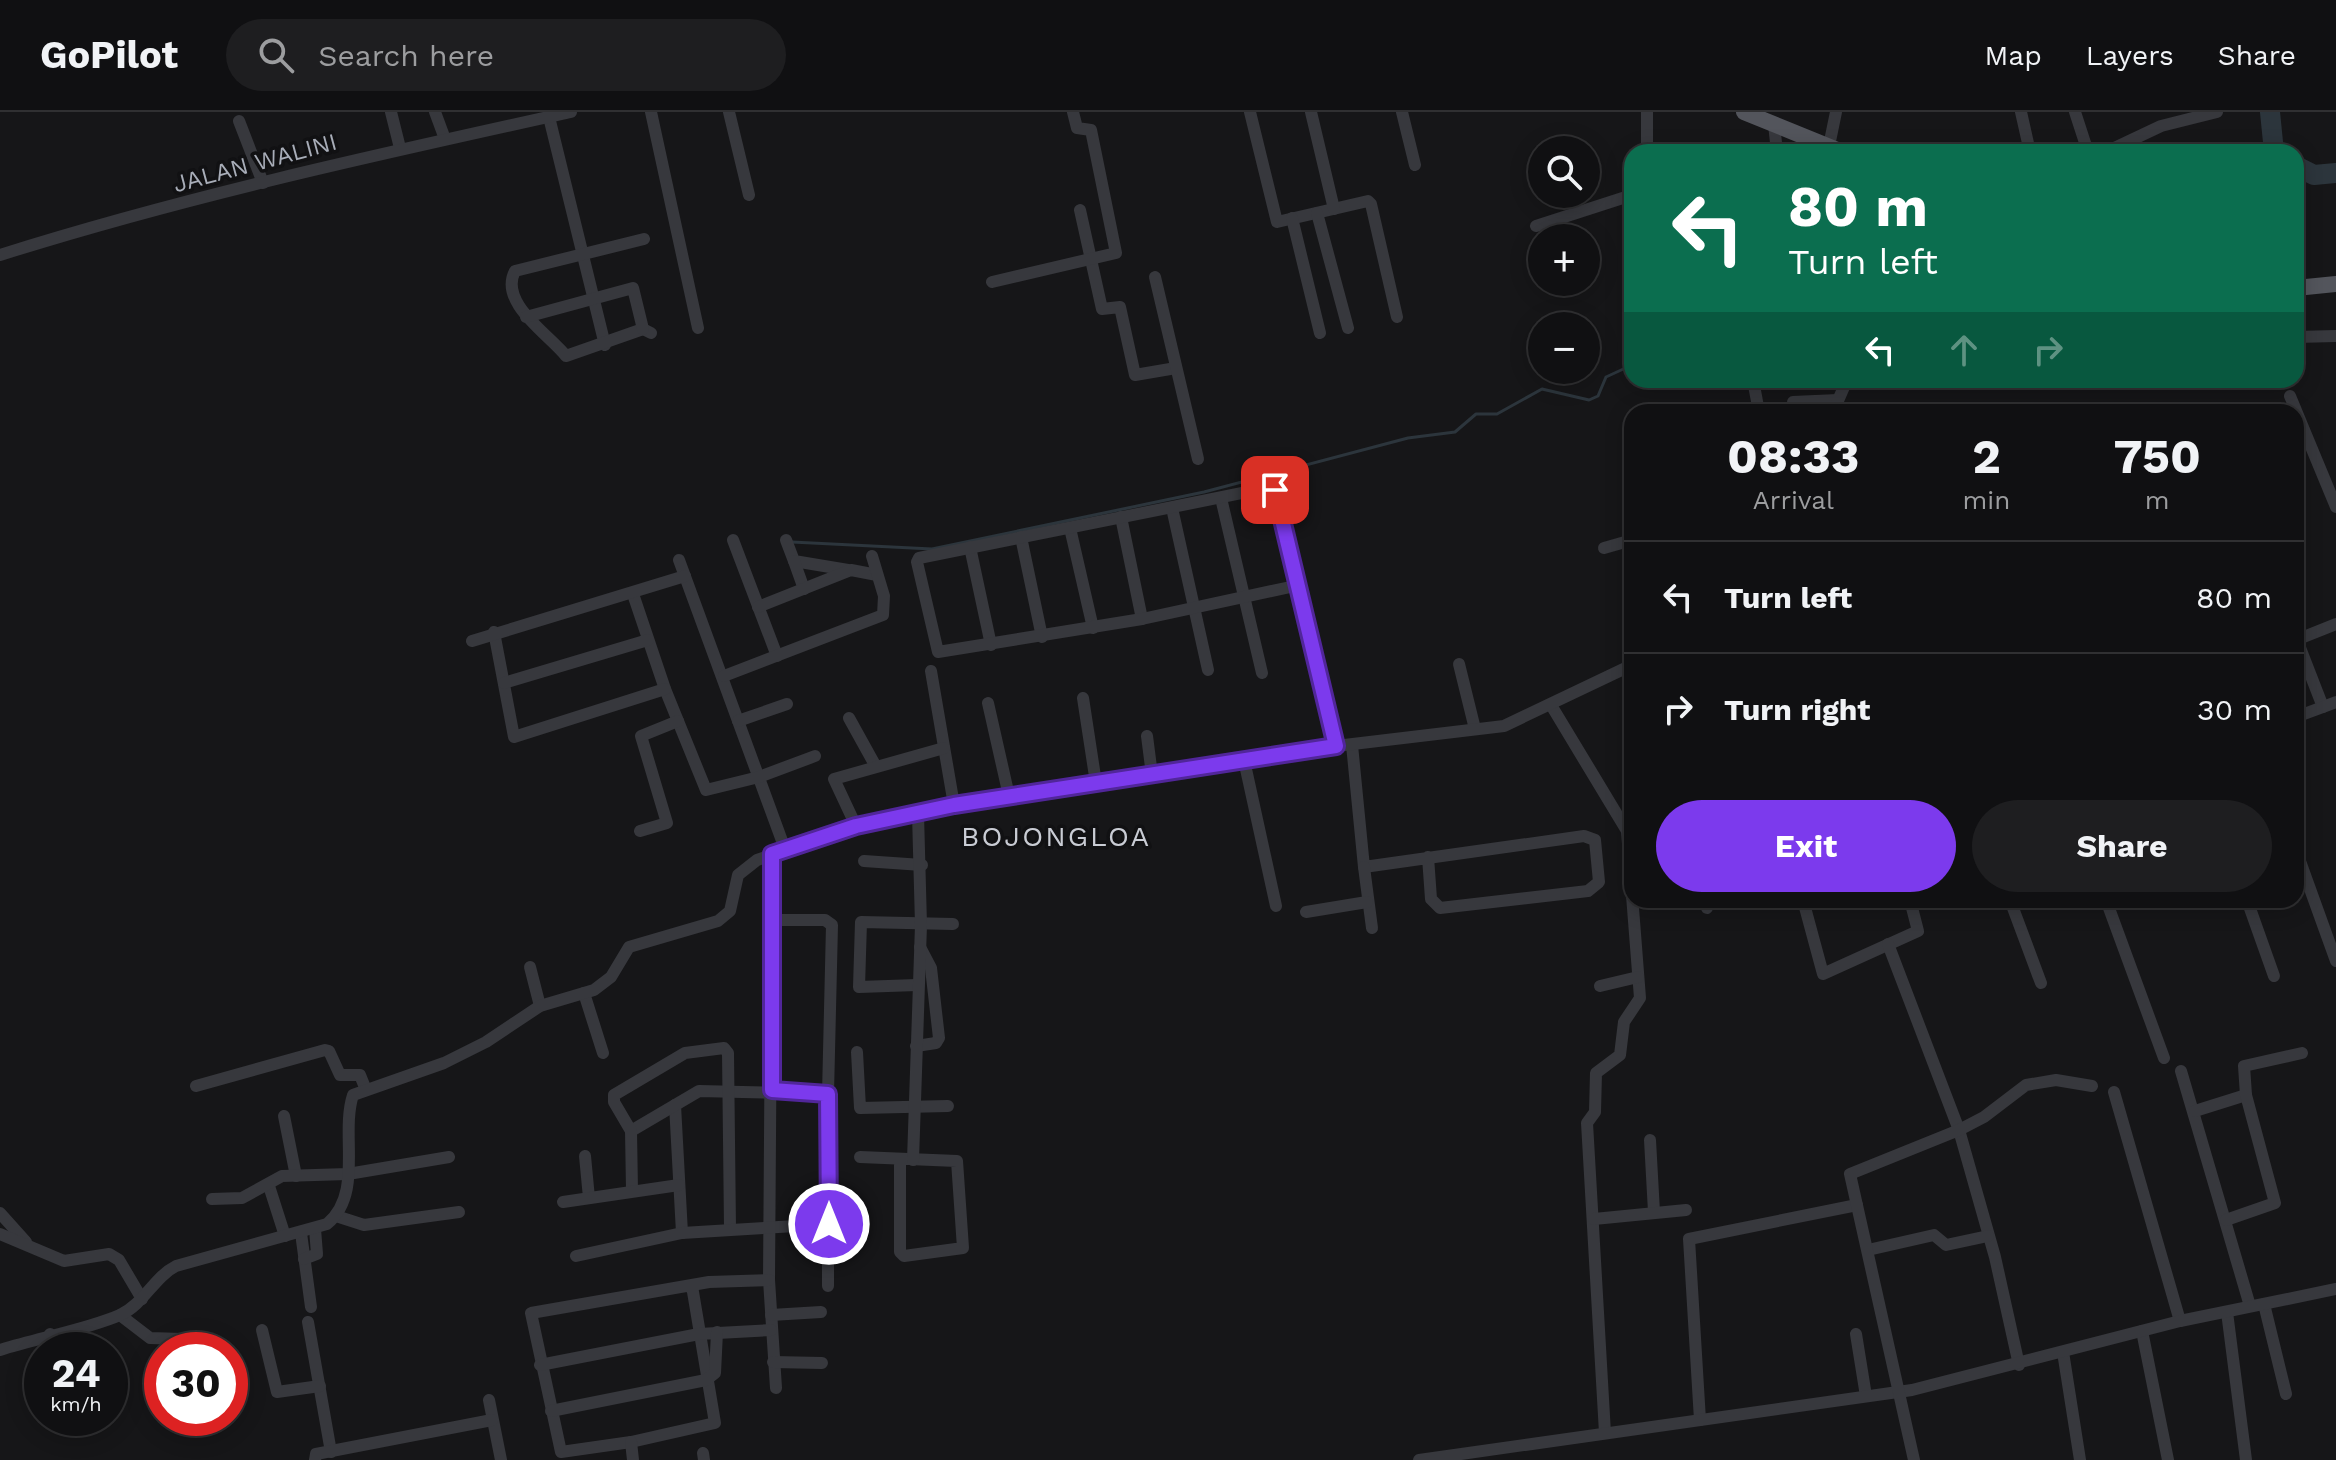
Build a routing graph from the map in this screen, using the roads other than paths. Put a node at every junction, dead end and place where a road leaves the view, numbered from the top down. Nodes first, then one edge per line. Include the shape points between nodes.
1 (391, 112) edge
2 (435, 112) edge
3 (571, 112) edge
4 (651, 112) edge
5 (729, 112) edge
6 (1073, 112) edge
7 (1250, 112) edge
8 (1311, 112) edge
9 (1402, 112) edge
10 (1647, 112) edge
11 (1744, 112) edge
12 (1836, 112) edge
13 (2021, 112) edge
14 (2075, 112) edge
15 (2158, 112) edge
16 (2217, 112) edge
17 (543, 116) edge
18 (239, 121) dead end
19 (1774, 124) junction
20 (2161, 126) junction
21 (445, 139) junction
22 (1647, 144) edge
23 (1776, 144) edge
24 (1823, 144) edge
25 (1835, 144) edge
26 (2028, 144) edge
27 (2085, 144) edge
28 (2123, 144) edge
29 (400, 148) junction
30 (1415, 165) dead end
31 (263, 183) junction
32 (749, 195) dead end
33 (1624, 198) edge
34 (1334, 209) junction
35 (1080, 210) dead end
36 (1317, 213) junction
37 (1292, 218) junction
38 (1542, 224) edge
39 (644, 239) dead end
40 (0, 255) edge
41 (583, 255) junction
42 (1090, 259) junction
43 (1155, 277) dead end
44 (992, 282) dead end
45 (2336, 284) edge
46 (2304, 287) edge
47 (593, 299) junction
48 (526, 317) junction
49 (1397, 317) dead end
50 (698, 328) dead end
51 (1348, 328) dead end
52 (1320, 333) dead end
53 (2336, 336) edge
54 (2304, 337) edge
55 (605, 345) junction
56 (1176, 368) junction
57 (2290, 396) dead end
58 (1793, 402) dead end
59 (1814, 404) edge
60 (2293, 404) edge
61 (2304, 430) edge
62 (1198, 459) dead end
63 (1221, 498) junction
64 (2336, 507) edge
65 (1172, 508) junction
66 (1121, 517) junction
67 (1070, 528) junction
68 (1021, 537) junction
69 (733, 540) dead end
70 (786, 540) dead end
71 (1624, 542) edge
72 (970, 547) junction
73 (1604, 548) dead end
74 (872, 556) dead end
75 (679, 560) dead end
76 (794, 561) junction
77 (851, 570) junction
78 (877, 575) junction
79 (685, 576) junction
80 (1295, 586) junction
81 (804, 589) junction
82 (633, 594) junction
83 (1244, 599) junction
84 (758, 607) junction
85 (1194, 609) junction
86 (1142, 619) junction
87 (2336, 624) edge
88 (1093, 628) junction
89 (494, 632) junction
90 (1042, 637) junction
91 (2304, 637) edge
92 (648, 640) junction
93 (472, 641) dead end
94 (991, 645) junction
95 (777, 656) junction
96 (2304, 660) edge
97 (1459, 664) dead end
98 (1624, 669) edge
99 (1208, 670) dead end
100 (931, 671) dead end
101 (1262, 673) dead end
102 (724, 676) junction
103 (504, 683) junction
104 (665, 689) junction
105 (1083, 698) dead end
106 (2336, 702) edge
107 (988, 703) dead end
108 (787, 704) dead end
109 (1551, 705) junction
110 (2323, 707) junction
111 (2304, 714) edge
112 (849, 718) dead end
113 (678, 721) junction
114 (738, 721) junction
115 (1475, 729) junction
116 (1147, 736) dead end
117 (1352, 745) junction
118 (1336, 746) junction
119 (944, 748) junction
120 (815, 756) dead end
121 (1244, 760) junction
122 (875, 765) junction
123 (1152, 775) junction
124 (759, 777) junction
125 (1096, 783) junction
126 (1009, 796) junction
127 (954, 805) junction
128 (918, 814) junction
129 (856, 826) junction
130 (1624, 826) edge
131 (640, 831) dead end
132 (785, 849) junction
133 (772, 854) junction
134 (1428, 857) junction
135 (864, 861) dead end
136 (922, 865) junction
137 (1364, 867) junction
138 (2304, 873) edge
139 (1367, 902) junction
140 (1276, 906) dead end
141 (1633, 908) edge
142 (1805, 908) edge
143 (1912, 908) edge
144 (2013, 908) edge
145 (2109, 908) edge
146 (2250, 908) edge
147 (1306, 912) dead end
148 (2336, 917) edge
149 (774, 920) junction
150 (953, 924) dead end
151 (2322, 924) junction
152 (921, 925) junction
153 (1372, 928) dead end
154 (1888, 944) junction
155 (920, 947) junction
156 (2336, 961) edge
157 (530, 967) dead end
158 (2274, 976) dead end
159 (1638, 977) junction
160 (2041, 983) dead end
161 (917, 985) junction
162 (1600, 986) dead end
163 (584, 993) junction
164 (540, 1006) junction
165 (916, 1046) junction
166 (857, 1052) dead end
167 (603, 1053) dead end
168 (2302, 1053) dead end
169 (2164, 1058) dead end
170 (2181, 1071) dead end
171 (196, 1086) dead end
172 (2092, 1086) dead end
173 (366, 1090) junction
174 (772, 1090) junction
175 (726, 1091) junction
176 (2114, 1092) dead end
177 (828, 1094) junction
178 (2246, 1095) junction
179 (675, 1105) junction
180 (948, 1106) dead end
181 (914, 1107) junction
182 (2195, 1111) junction
183 (284, 1116) dead end
184 (1959, 1130) junction
185 (631, 1131) junction
186 (1650, 1140) dead end
187 (585, 1156) dead end
188 (449, 1157) dead end
189 (860, 1157) dead end
190 (906, 1160) junction
191 (348, 1174) junction
192 (296, 1176) junction
193 (679, 1185) junction
194 (269, 1186) junction
195 (632, 1190) junction
196 (589, 1198) junction
197 (212, 1199) dead end
198 (563, 1202) dead end
199 (1857, 1205) junction
200 (1686, 1210) dead end
201 (459, 1212) dead end
202 (1654, 1212) junction
203 (0, 1213) edge
204 (336, 1216) junction
205 (1594, 1219) junction
206 (2226, 1220) junction
207 (829, 1224) junction
208 (771, 1226) junction
209 (730, 1228) junction
210 (315, 1229) junction
211 (301, 1233) junction
212 (682, 1233) junction
213 (0, 1234) edge
214 (285, 1236) junction
215 (1988, 1236) junction
216 (31, 1247) junction
217 (1868, 1250) junction
218 (576, 1256) dead end
219 (304, 1259) junction
220 (769, 1280) junction
221 (692, 1286) junction
222 (828, 1286) dead end
223 (2336, 1289) edge
224 (142, 1299) junction
225 (2257, 1305) junction
226 (311, 1307) dead end
227 (821, 1312) dead end
228 (2227, 1312) junction
229 (120, 1315) junction
230 (771, 1315) junction
231 (2180, 1321) junction
232 (308, 1322) dead end
233 (262, 1330) dead end
234 (771, 1330) junction
235 (2142, 1331) junction
236 (57, 1332) edge
237 (717, 1332) junction
238 (144, 1333) edge
239 (699, 1334) junction
240 (1856, 1334) dead end
241 (24, 1342) edge
242 (0, 1350) edge
243 (2063, 1352) junction
244 (773, 1362) junction
245 (822, 1363) dead end
246 (540, 1365) junction
247 (2019, 1365) junction
248 (706, 1380) junction
249 (320, 1386) junction
250 (776, 1388) dead end
251 (1901, 1391) junction
252 (2286, 1394) dead end
253 (1866, 1396) junction
254 (489, 1400) dead end
255 (551, 1411) junction
256 (492, 1420) junction
257 (1700, 1420) junction
258 (1605, 1433) junction
259 (631, 1442) junction
260 (331, 1452) junction
261 (315, 1458) edge
262 (501, 1460) edge
263 (633, 1460) edge
264 (1419, 1460) edge
265 (1914, 1460) edge
266 (2080, 1460) edge
267 (2168, 1460) edge
268 (2246, 1460) edge

1 - 29 street
2 - 21 street
3 - 17 street, JALAN WALINI
4 - 50 street
5 - 32 street
6 - 42 street via 1077,128 1091,130 1116,253
7 - 37 street via 1276,220
8 - 34 street
9 - 30 street
10 - 22 street
11 - 19 main road
12 - 25 street
13 - 26 street
14 - 27 street
15 - 20 street
16 - 20 street
17 - 21 street, JALAN WALINI
17 - 41 street
18 - 31 street
19 - 23 street
19 - 24 main road
20 - 28 street
21 - 29 street, JALAN WALINI
29 - 31 street, JALAN WALINI
31 - 40 street, JALAN WALINI
33 - 38 street
34 - 36 street
34 - 49 street via 1371,204
35 - 42 street
36 - 37 street
36 - 51 street
37 - 52 street
39 - 41 street
41 - 47 street
41 - 48 street via 512,274 518,307
42 - 44 street
42 - 56 street via 1102,309 1120,307 1135,375
43 - 56 street
45 - 46 main road
47 - 48 street
47 - 55 street
47 - 55 street via 633,288 647,331
48 - 55 street via 566,356
53 - 54 street
56 - 62 street
57 - 60 street
58 - 59 street
61 - 64 street
63 - 65 street
63 - 80 street via 1272,487
63 - 83 street
65 - 66 street
65 - 85 street
66 - 67 street
66 - 86 street
67 - 68 street
67 - 88 street
68 - 72 street
68 - 90 street
69 - 84 street
70 - 76 street
71 - 73 street
72 - 94 street
72 - 94 street via 917,559 932,634 938,652
74 - 78 street
75 - 79 street
76 - 77 street
76 - 81 street
77 - 78 street
77 - 81 street
78 - 95 street via 883,615
79 - 82 street
79 - 102 street
80 - 83 street
80 - 118 street
81 - 84 street
82 - 89 street
82 - 92 street
83 - 85 street
83 - 101 street
84 - 95 street
85 - 86 street
85 - 99 street
86 - 88 street
87 - 91 street
88 - 90 street
89 - 93 street
89 - 103 street
90 - 94 street
92 - 103 street
92 - 104 street
95 - 102 street
96 - 110 street
97 - 115 street
98 - 109 street
100 - 119 street
102 - 114 street
103 - 104 street via 516,738
104 - 113 street
105 - 125 street
106 - 110 street
107 - 126 street
108 - 114 street
109 - 115 street via 1514,723
109 - 130 street
110 - 111 street
112 - 122 street
113 - 124 street via 706,790
113 - 131 street via 641,736 667,823
114 - 124 street
115 - 117 street
116 - 123 street
117 - 118 street
117 - 137 street
118 - 121 street
119 - 122 street
119 - 127 street
120 - 124 street
121 - 123 street
121 - 140 street
122 - 129 street via 834,779
123 - 125 street
124 - 132 street
125 - 126 street
126 - 127 street
127 - 128 street
128 - 129 street
128 - 136 street
129 - 132 street
132 - 133 street
133 - 149 street
133 - 163 street via 738,875 726,916 629,947 611,977
134 - 134 street via 1591,836 1599,882 1588,891 1440,908 1431,899
134 - 137 street
135 - 136 street
136 - 152 street
137 - 139 street
138 - 151 street
139 - 147 street
139 - 153 street
141 - 159 street
142 - 154 street via 1820,973
143 - 154 street via 1918,931
144 - 160 street
145 - 169 street
146 - 158 street
148 - 151 street
149 - 174 street
149 - 177 street via 825,920 832,925
150 - 152 street
151 - 156 street
152 - 155 street
152 - 161 street via 860,924 859,987
154 - 184 street
155 - 161 street
155 - 165 street via 931,968 939,1038
157 - 164 street
159 - 162 street
159 - 205 street via 1640,998 1624,1022 1620,1055 1596,1073 1595,1112 1587,1123
161 - 165 street
163 - 164 street
163 - 167 street
164 - 173 street via 455,1058
165 - 181 street
166 - 181 street via 859,1107
168 - 178 street via 2247,1063 2242,1071
170 - 182 street
171 - 173 street via 325,1050 340,1075 360,1075
172 - 184 street via 2056,1080 2031,1083
173 - 191 street via 351,1100
174 - 175 street
174 - 177 street
174 - 208 street
175 - 179 street via 699,1091
175 - 185 street via 727,1050 685,1053 614,1095
175 - 209 street
176 - 231 street
177 - 207 street
178 - 182 street
178 - 206 street via 2275,1203
179 - 185 street
179 - 193 street
180 - 181 street
181 - 190 street
182 - 206 street
183 - 192 street
184 - 199 street via 1852,1172
184 - 215 street
185 - 195 street
186 - 202 street
187 - 196 street
188 - 191 street
189 - 190 street
190 - 190 street via 958,1163 963,1248 904,1256 900,1252
191 - 192 street
191 - 204 street
192 - 194 street via 282,1176
193 - 195 street
193 - 212 street
194 - 197 street via 242,1198
194 - 214 street
195 - 196 street
196 - 198 street
199 - 217 street
199 - 257 street via 1689,1239
200 - 202 street
201 - 204 street via 364,1225
202 - 205 street
203 - 216 street
204 - 210 street
205 - 258 street
206 - 225 street
207 - 208 street
207 - 222 street
208 - 209 street
208 - 220 street
209 - 212 street
210 - 211 street
210 - 219 street via 317,1254
211 - 214 street
211 - 219 street
212 - 218 street
213 - 216 street
214 - 224 street via 176,1266
215 - 217 street via 1946,1245 1934,1235
215 - 247 street
216 - 224 street via 64,1261 109,1254 119,1260
217 - 251 street
219 - 226 street
220 - 221 street
220 - 230 street
221 - 239 street
221 - 246 street via 531,1313
223 - 225 street
224 - 229 street
225 - 228 street
225 - 252 street
227 - 230 street
228 - 231 street
228 - 268 street
229 - 236 street
229 - 238 street
230 - 234 street
231 - 235 street
232 - 249 street
233 - 249 street via 277,1392
234 - 237 street
234 - 244 street
235 - 243 street
235 - 267 street
237 - 239 street
237 - 248 street via 715,1373
239 - 246 street
239 - 248 street
240 - 253 street
241 - 242 street
243 - 247 street
243 - 266 street
244 - 245 street
244 - 250 street
246 - 255 street
247 - 251 street
248 - 255 street
248 - 259 street via 715,1423
249 - 260 street
251 - 253 street
251 - 265 street
253 - 257 street
254 - 256 street
255 - 259 street via 561,1452
256 - 260 street
256 - 262 street
257 - 258 street
258 - 264 street
259 - 263 street
260 - 261 street

